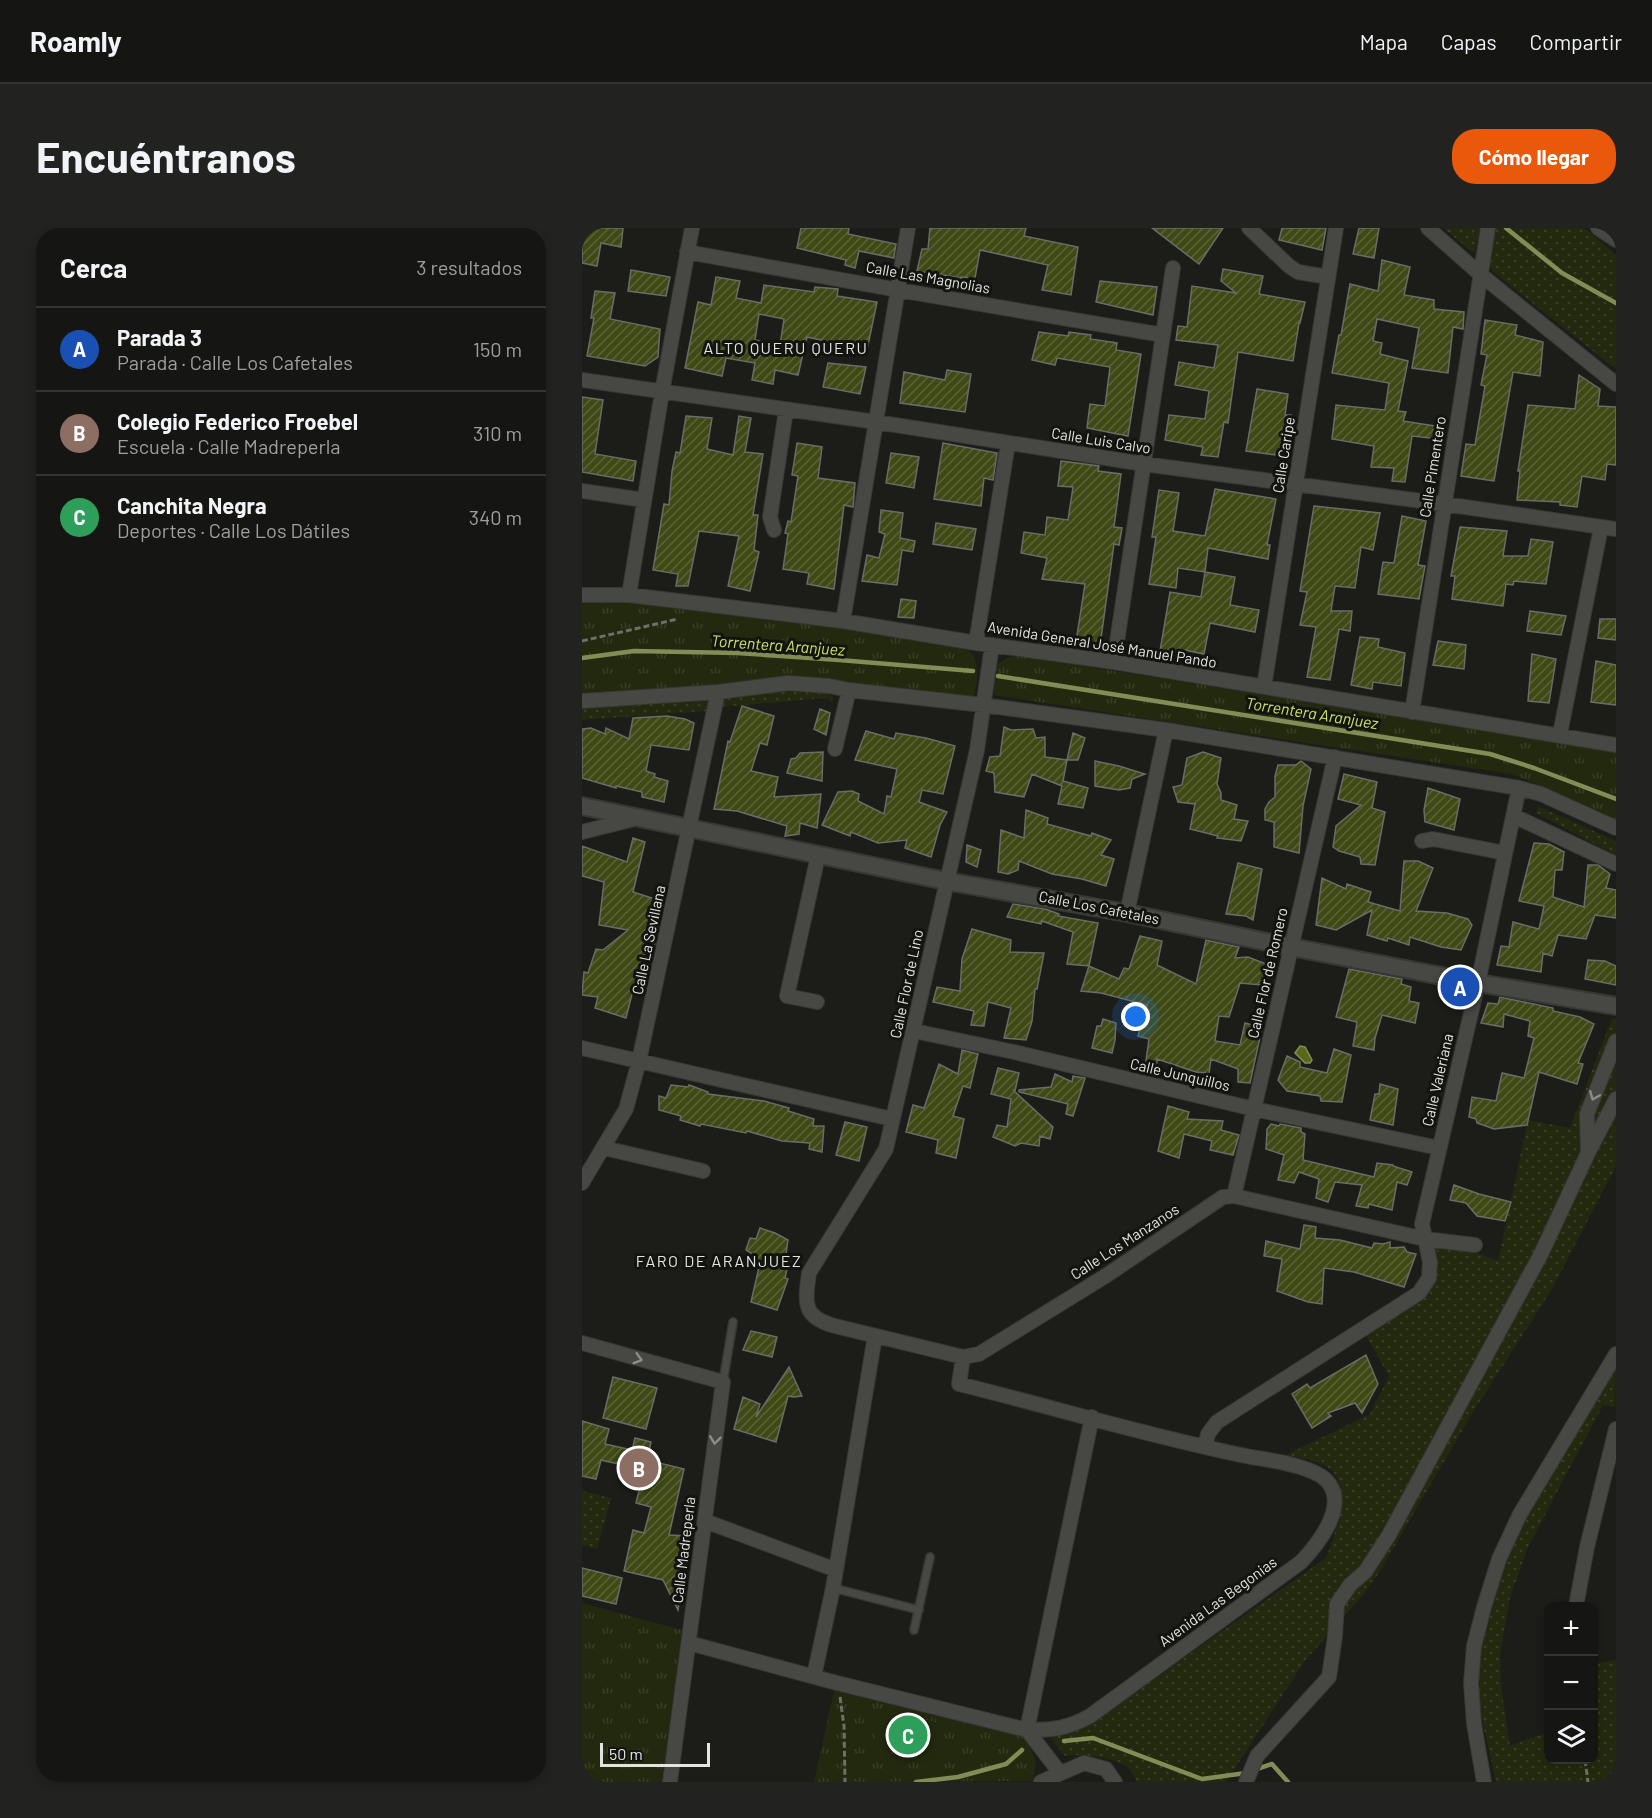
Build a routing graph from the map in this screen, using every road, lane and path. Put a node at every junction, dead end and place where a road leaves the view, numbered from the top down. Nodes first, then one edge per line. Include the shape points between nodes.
1 (692, 228) edge
2 (908, 228) edge
3 (1249, 228) edge
4 (1336, 228) edge
5 (1428, 228) edge
6 (1488, 228) edge
7 (1599, 228) edge
8 (1616, 240) edge
9 (687, 252) junction
10 (1173, 268) dead end
11 (1481, 275) junction
12 (1328, 277) junction
13 (898, 290) junction
14 (1163, 335) junction
15 (582, 380) edge
16 (1616, 384) edge
17 (662, 392) junction
18 (786, 410) junction
19 (876, 422) junction
20 (1008, 443) junction
21 (1144, 464) junction
22 (1296, 485) junction
23 (582, 491) edge
24 (644, 500) junction
25 (1444, 504) junction
26 (1602, 528) junction
27 (1616, 529) edge
28 (774, 530) dead end
29 (582, 594) edge
30 (629, 595) junction
31 (678, 620) dead end
32 (843, 621) junction
33 (582, 641) edge
34 (976, 643) junction
35 (992, 645) junction
36 (1114, 662) junction
37 (1264, 687) junction
38 (849, 690) junction
39 (718, 692) junction
40 (582, 701) edge
41 (983, 705) junction
42 (1412, 712) junction
43 (1166, 730) junction
44 (1560, 734) junction
45 (1616, 745) edge
46 (835, 749) dead end
47 (1335, 757) junction
48 (1519, 788) junction
49 (582, 806) edge
50 (1514, 816) junction
51 (638, 818) junction
52 (690, 828) junction
53 (1616, 828) edge
54 (582, 832) edge
55 (1422, 841) dead end
56 (1505, 853) junction
57 (818, 856) junction
58 (1616, 864) edge
59 (946, 881) junction
60 (1127, 913) junction
61 (1290, 947) junction
62 (1478, 983) junction
63 (817, 1002) dead end
64 (1616, 1006) edge
65 (914, 1031) junction
66 (1616, 1041) edge
67 (582, 1048) edge
68 (639, 1062) junction
69 (1616, 1099) edge
70 (1254, 1109) junction
71 (892, 1119) junction
72 (604, 1148) junction
73 (1439, 1148) junction
74 (1588, 1153) junction
75 (703, 1172) dead end
76 (582, 1183) edge
77 (1234, 1196) junction
78 (1425, 1239) junction
79 (1475, 1245) dead end
80 (733, 1322) dead end
81 (875, 1336) junction
82 (582, 1343) edge
83 (1616, 1354) edge
84 (963, 1357) junction
85 (723, 1382) junction
86 (1092, 1417) junction
87 (1616, 1429) edge
88 (1205, 1447) junction
89 (705, 1521) junction
90 (930, 1557) dead end
91 (836, 1570) junction
92 (833, 1588) junction
93 (1577, 1602) edge
94 (919, 1610) junction
95 (914, 1630) dead end
96 (689, 1643) junction
97 (814, 1676) junction
98 (837, 1683) junction
99 (1027, 1730) junction
100 (1586, 1764) edge
101 (1060, 1773) junction
102 (670, 1782) edge
103 (845, 1782) edge
104 (1041, 1782) edge
105 (1115, 1782) edge
106 (1246, 1782) edge
107 (1484, 1782) edge
108 (1588, 1782) edge

1 - 9 street
2 - 13 street
3 - 12 street via 1298,272
4 - 12 street, Calle Caripe
5 - 11 street
6 - 11 street, Calle Pimentero
7 - 8 street
9 - 13 street, Calle Las Magnolias
9 - 17 street
10 - 14 street
11 - 16 street
11 - 25 street, Calle Pimentero
12 - 22 street, Calle Caripe
13 - 14 street, Calle Las Magnolias
13 - 19 street
14 - 21 street
15 - 17 street, Calle Luis Calvo
17 - 18 street, Calle Luis Calvo
17 - 24 street
18 - 19 street, Calle Luis Calvo
18 - 28 street via 770,518
19 - 20 street, Calle Luis Calvo
19 - 32 street
20 - 21 street, Calle Luis Calvo
20 - 34 street
21 - 22 street, Calle Luis Calvo
21 - 36 street
22 - 25 street, Calle Luis Calvo
22 - 37 street, Calle Caripe
23 - 24 street
24 - 30 street
25 - 26 street, Calle Luis Calvo
25 - 42 street, Calle Pimentero
26 - 27 street, Calle Luis Calvo
26 - 44 street
29 - 30 street, Avenida General José Manuel Pando
30 - 32 street, Avenida General José Manuel Pando
31 - 33 path
32 - 34 street, Avenida General José Manuel Pando
34 - 35 street, Avenida General José Manuel Pando
35 - 36 street, Avenida General José Manuel Pando
35 - 41 street, Calle Flor de Lino
36 - 37 street, Avenida General José Manuel Pando
37 - 42 street, Avenida General José Manuel Pando
38 - 39 street via 788,683
38 - 41 street
38 - 46 street
39 - 40 street
39 - 52 street, Calle La Sevillana
41 - 43 street
41 - 59 street, Calle Flor de Lino
42 - 44 street, Avenida General José Manuel Pando
43 - 47 street
43 - 60 street
44 - 45 street, Avenida General José Manuel Pando
47 - 48 street
47 - 61 street, Calle Flor de Romero
48 - 50 street, Calle Valeriana
48 - 53 street
49 - 51 main road, Calle Los Cafetales
50 - 56 street, Calle Valeriana
50 - 58 street
51 - 52 main road, Calle Los Cafetales
51 - 54 street
52 - 57 main road, Calle Los Cafetales
52 - 68 street, Calle La Sevillana
55 - 56 street via 1433,839
56 - 62 street, Calle Valeriana
57 - 59 main road, Calle Los Cafetales
57 - 63 street via 787,996
59 - 60 main road, Calle Los Cafetales
59 - 65 street, Calle Flor de Lino
60 - 61 main road, Calle Los Cafetales
61 - 62 main road, Calle Los Cafetales
61 - 70 street, Calle Flor de Romero
62 - 64 main road, Calle Los Cafetales
62 - 73 street, Calle Valeriana
65 - 70 street, Calle Junquillos
65 - 71 street, Calle Flor de Lino
66 -> 74 street via 1587,1114
67 - 68 street
68 - 71 street
68 - 72 street, Calle La Sevillana via 626,1109
69 - 74 street
70 - 73 street, Calle Junquillos
70 - 77 street, Calle Flor de Romero
71 - 81 street, Calle Flor de Lino via 886,1149 809,1273 806,1295 809,1311 818,1322
72 - 75 street
72 - 76 street, Calle La Sevillana
73 - 78 street, Calle Valeriana via 1422,1224
74 - 106 street via 1540,1254 1389,1535 1365,1572 1337,1604 1329,1677 1257,1756
77 - 78 street
77 - 84 street, Calle Los Manzanos via 1224,1197 979,1354
78 - 79 street
78 - 88 street, Calle Valeriana via 1429,1278 1419,1293 1217,1422
80 - 85 lane, Calle Madreperla
81 - 84 street
81 - 91 street
82 -> 85 street
83 - 107 street via 1520,1514 1499,1559 1484,1607 1474,1646 1471,1683
84 - 86 street, Avenida Las Begonias via 959,1384
85 -> 89 street, Calle Madreperla
86 - 88 street, Avenida Las Begonias
86 - 99 street
87 - 93 street
88 - 99 street, Avenida Las Begonias via 1317,1473 1333,1493 1334,1508 1328,1528 1302,1562 1090,1716 1054,1730
89 - 91 street
89 - 96 street, Calle Madreperla
90 - 94 lane
91 - 92 street
92 - 94 lane
92 - 97 street
94 - 95 lane
96 - 97 street, Avenida Las Begonias
96 - 102 street, Calle Madreperla
97 - 98 street, Avenida Las Begonias
98 - 99 street, Avenida Las Begonias
98 - 103 path via 844,1726
99 - 101 street
100 - 108 path
101 - 104 street
101 - 105 street via 1084,1763 1106,1769

